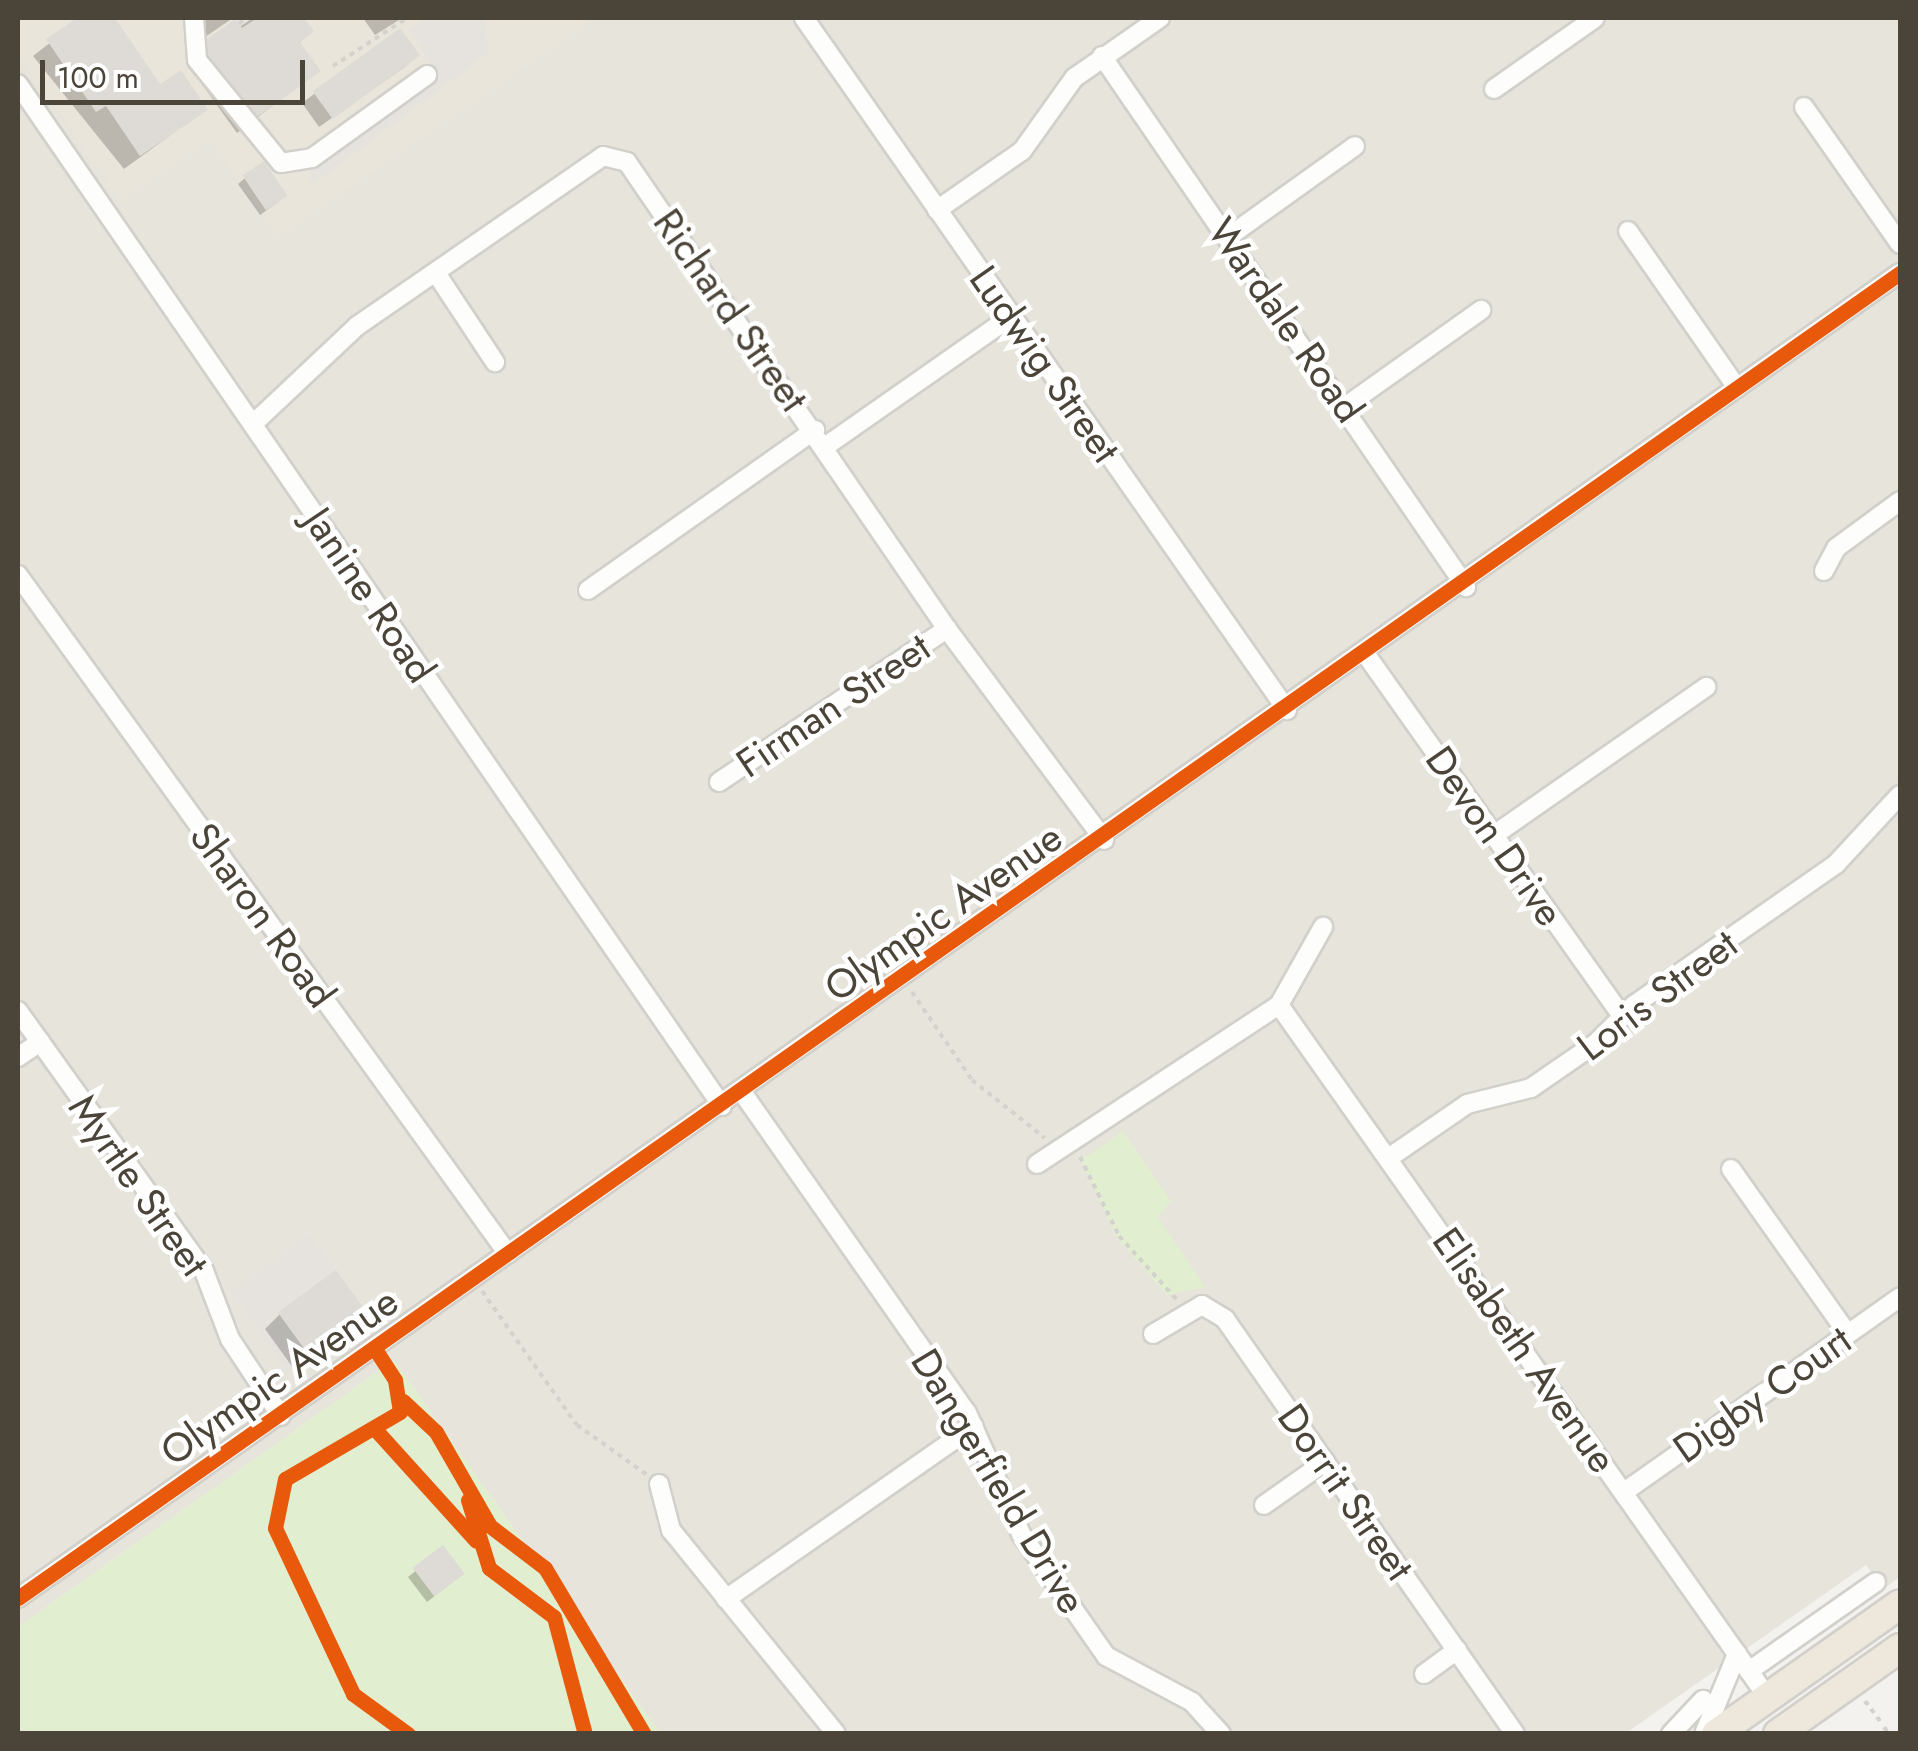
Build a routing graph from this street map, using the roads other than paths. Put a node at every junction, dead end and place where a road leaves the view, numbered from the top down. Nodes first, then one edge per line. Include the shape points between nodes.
1 (194, 18) edge
2 (804, 18) edge
3 (1160, 18) edge
4 (1596, 18) edge
5 (1102, 56) junction
6 (428, 75) dead end
7 (18, 84) edge
8 (1494, 89) dead end
9 (1804, 107) dead end
10 (1355, 146) dead end
11 (937, 210) junction
12 (1628, 231) dead end
13 (1228, 236) junction
14 (1900, 244) edge
15 (436, 272) junction
16 (1900, 274) edge
17 (1481, 310) dead end
18 (1012, 316) junction
19 (496, 362) dead end
20 (1738, 388) junction
21 (1346, 406) junction
22 (253, 424) junction
23 (815, 430) junction
24 (826, 446) junction
25 (1900, 501) edge
26 (1824, 571) dead end
27 (18, 575) edge
28 (1466, 587) junction
29 (588, 590) dead end
30 (947, 629) junction
31 (1367, 656) junction
32 (1706, 687) dead end
33 (1288, 710) junction
34 (719, 782) dead end
35 (1900, 795) edge
36 (1494, 835) junction
37 (1104, 840) junction
38 (1323, 926) dead end
39 (1279, 1004) junction
40 (18, 1011) edge
41 (1622, 1016) junction
42 (40, 1042) junction
43 (18, 1058) edge
44 (742, 1092) junction
45 (722, 1106) junction
46 (1390, 1157) junction
47 (1037, 1164) dead end
48 (1731, 1168) dead end
49 (508, 1254) junction
50 (1900, 1297) edge
51 (1846, 1333) junction
52 (1154, 1334) dead end
53 (281, 1416) junction
54 (974, 1426) junction
55 (1325, 1462) junction
56 (659, 1484) road end
57 (1624, 1492) junction
58 (1264, 1505) dead end
59 (1876, 1582) dead end
60 (18, 1598) edge
61 (726, 1599) junction
62 (1900, 1604) edge
63 (1900, 1648) edge
64 (1457, 1650) junction
65 (1737, 1654) junction
66 (1749, 1671) junction
67 (1424, 1674) dead end
68 (1768, 1698) junction
69 (1703, 1700) dead end
70 (1783, 1730) edge
71 (836, 1734) edge
72 (1221, 1734) edge
73 (1515, 1734) edge
74 (1671, 1734) edge
75 (1704, 1734) edge
76 (1716, 1734) edge

1 - 6 street via 197,60 281,162 312,158
2 - 11 street, Ludwig Street
3 - 5 street
4 - 8 street
5 - 11 street via 1074,78 1022,150
5 - 13 street, Wardale Road
7 - 22 street, Janine Road
9 - 14 street
10 - 13 street
11 - 18 street, Ludwig Street
12 - 20 street
13 - 21 street, Wardale Road
15 - 19 street
15 - 22 street, Richard Street via 357,326
15 - 23 street, Richard Street via 603,156 627,162
16 - 20 street, Olympic Avenue
17 - 21 street
18 - 24 street
18 - 33 street, Ludwig Street
20 - 28 street, Olympic Avenue
21 - 28 street, Wardale Road
22 - 45 street, Janine Road
23 - 24 street, Richard Street
23 - 29 street
24 - 30 street, Richard Street
25 - 26 street via 1836,548
27 - 49 street, Sharon Road
28 - 31 street, Olympic Avenue
30 - 34 street, Firman Street
30 - 37 street, Richard Street
31 - 33 street, Olympic Avenue
31 - 36 street, Devon Drive
32 - 36 street
33 - 37 street, Olympic Avenue
35 - 41 street, Loris Street via 1836,864
36 - 41 street, Devon Drive
37 - 44 street, Olympic Avenue
38 - 39 street
39 - 46 street, Elisabeth Avenue
39 - 47 street
40 - 42 street, Myrtle Street
41 - 46 street, Loris Street via 1531,1088 1467,1104
42 - 43 street
42 - 53 street, Myrtle Street via 204,1271 230,1339
44 - 45 street, Olympic Avenue
44 - 54 street, Dangerfield Drive
45 - 49 street, Olympic Avenue
46 - 57 street, Elisabeth Avenue
48 - 51 street
49 - 53 street, Olympic Avenue
50 - 51 street, Digby Court
51 - 57 street, Digby Court
52 - 55 street, Dorrit Street via 1188,1311 1210,1306
53 - 60 street, Olympic Avenue
54 - 61 street
54 - 72 street, Dangerfield Drive via 1021,1534 1106,1656 1198,1706
55 - 58 street
55 - 64 street, Dorrit Street
56 - 61 street via 664,1520
57 - 65 street, Elisabeth Avenue
59 - 66 street
61 - 71 street
62 - 68 highway
63 - 70 highway
64 - 67 street
64 - 73 street, Dorrit Street
65 - 66 street, Elisabeth Avenue
65 - 75 street
66 - 68 street, Elisabeth Avenue
68 - 70 highway
68 - 76 highway
69 - 74 street

